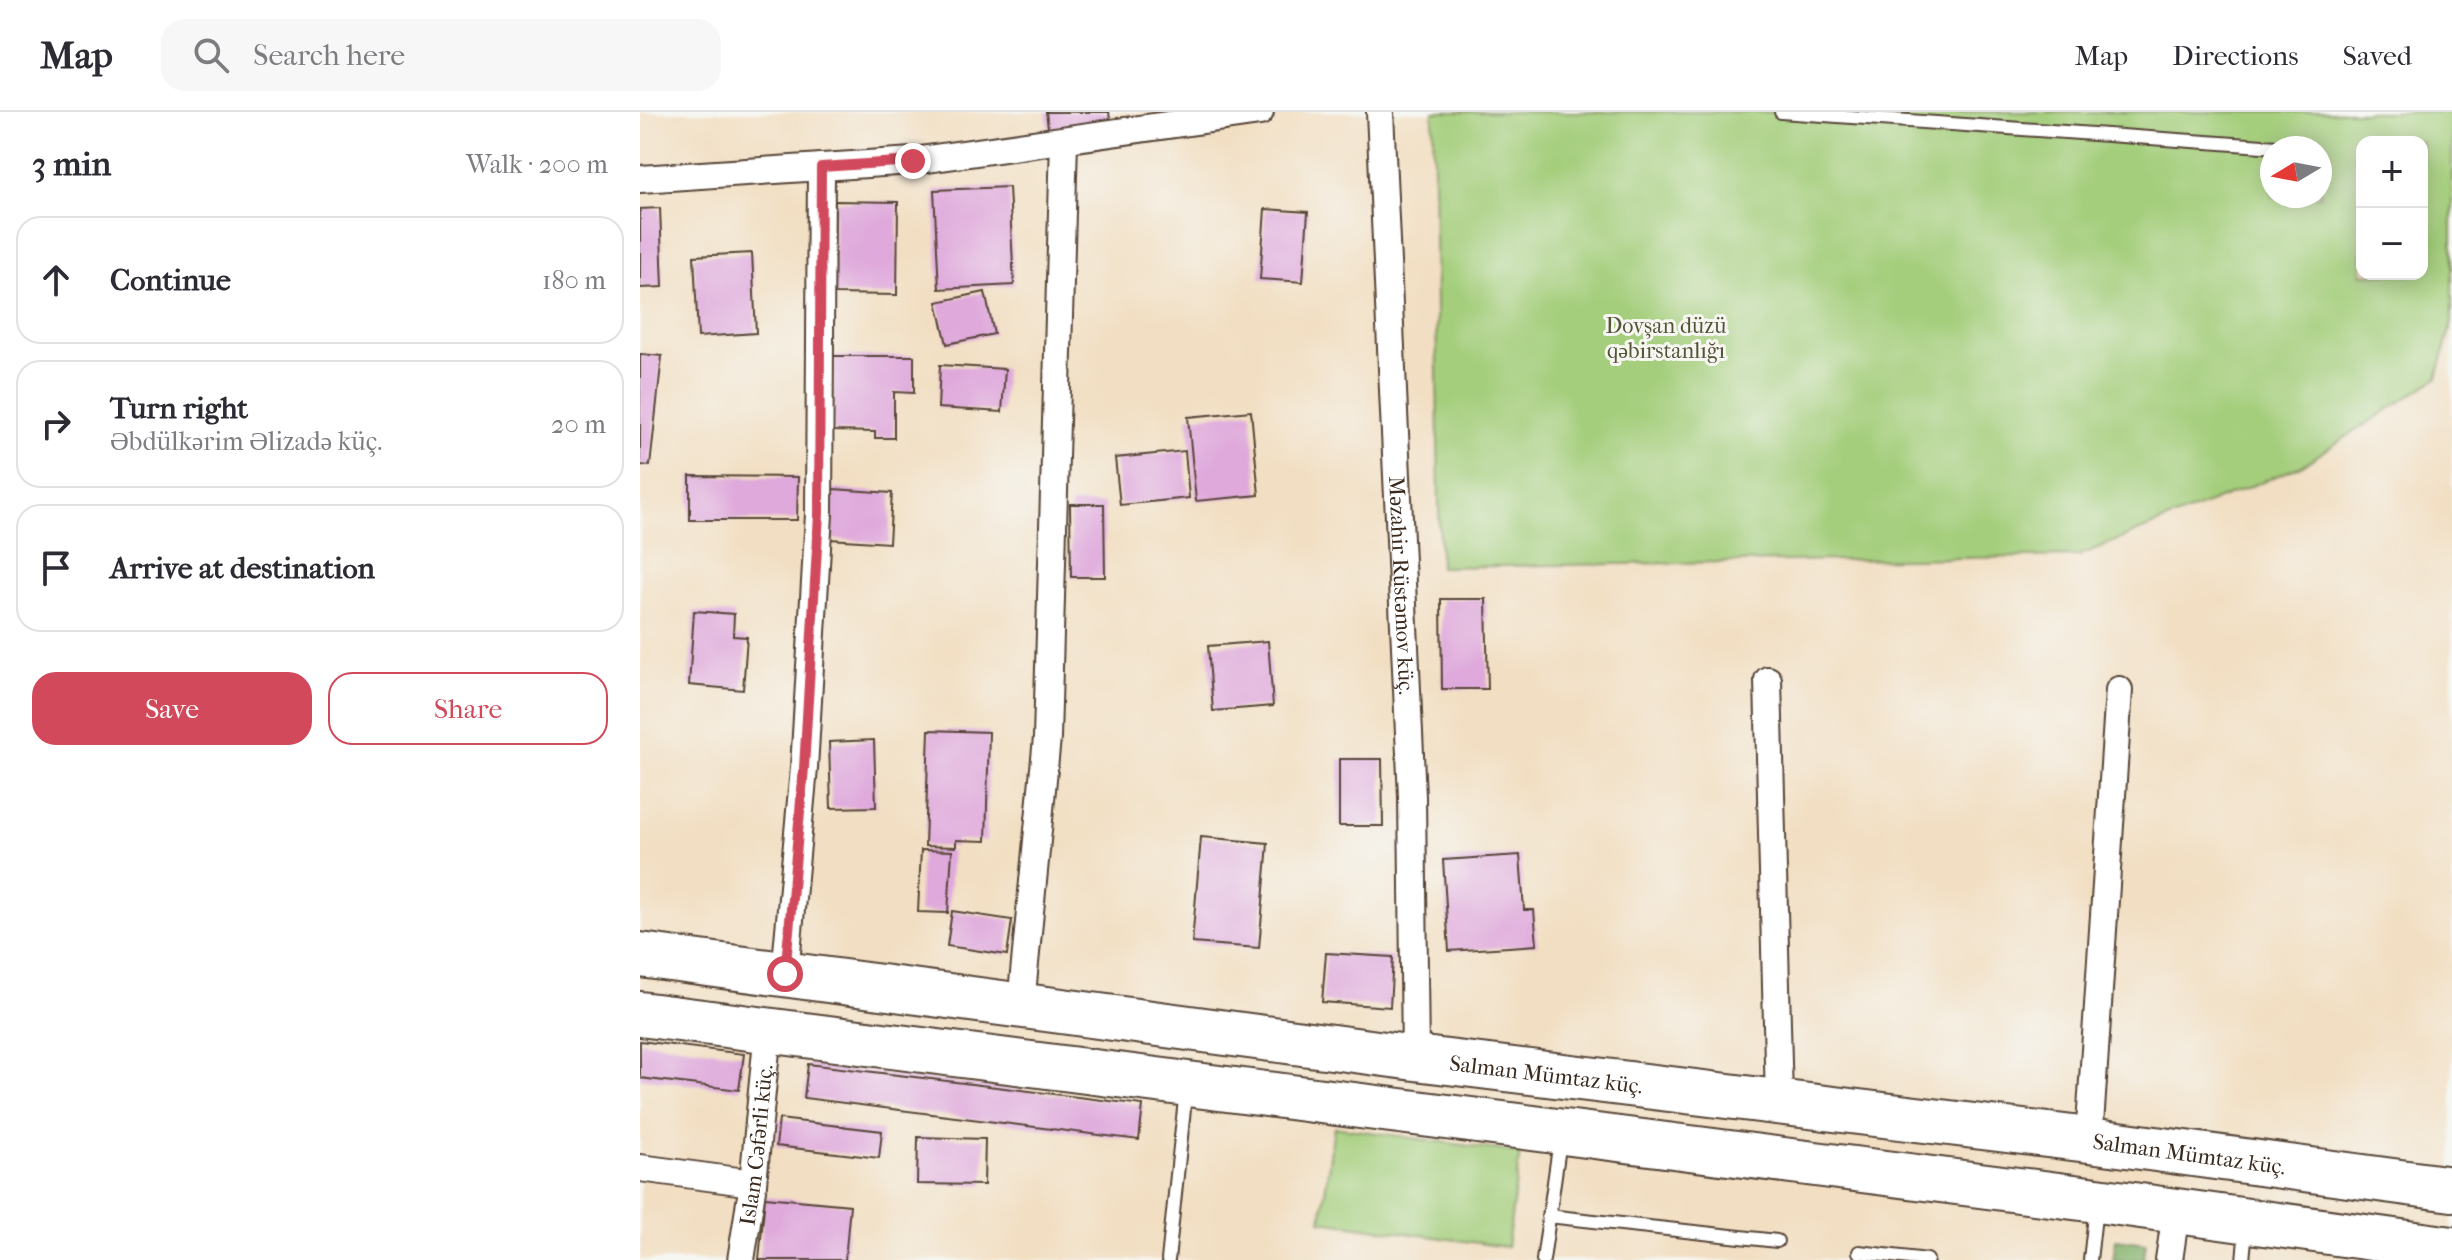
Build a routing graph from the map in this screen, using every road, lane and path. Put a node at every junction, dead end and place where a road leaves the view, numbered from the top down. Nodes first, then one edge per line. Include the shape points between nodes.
1 (1260, 112) edge
2 (1380, 112) edge
3 (1781, 112) edge
4 (1064, 141) junction
5 (2260, 146) edge
6 (821, 167) junction
7 (640, 179) edge
8 (1768, 680) dead end
9 (2119, 690) dead end
10 (640, 955) edge
11 (785, 974) junction
12 (1021, 1004) junction
13 (640, 1014) edge
14 (768, 1030) junction
15 (1415, 1058) junction
16 (1548, 1074) junction
17 (1187, 1083) junction
18 (1779, 1101) junction
19 (1550, 1131) junction
20 (2089, 1140) junction
21 (640, 1168) edge
22 (753, 1183) junction
23 (2408, 1183) junction
24 (2452, 1189) edge
25 (2097, 1200) junction
26 (2176, 1212) junction
27 (1548, 1216) junction
28 (1777, 1241) dead end
29 (2245, 1241) edge
30 (2399, 1246) junction
31 (2452, 1249) edge
32 (1859, 1252) dead end
33 (741, 1260) edge
34 (1168, 1260) edge
35 (1543, 1260) edge
36 (1927, 1260) edge
37 (2090, 1260) edge
38 (2169, 1260) edge

1 - 4 street
2 - 15 street, Məzahir Rüstəmov küç. via 1412,797
3 - 5 lane
4 - 6 street
4 - 12 street via 1047,738
6 - 7 street
6 - 11 street via 819,514
8 - 18 street
9 - 20 street
10 - 11 highway, Salman Mümtaz küç.
11 - 12 highway, Salman Mümtaz küç.
12 - 15 highway, Salman Mümtaz küç.
13 - 14 highway
14 - 17 highway
14 - 22 street, Islam Cəfərli küç.
15 - 16 highway, Salman Mümtaz küç.
16 - 18 highway, Salman Mümtaz küç.
16 - 19 highway
17 - 19 highway
17 - 34 lane
18 - 20 highway, Salman Mümtaz küç.
19 - 25 highway
19 - 27 lane
20 - 23 highway, Salman Mümtaz küç.
21 - 22 street
22 - 33 street, Islam Cəfərli küç.
23 - 24 highway, Salman Mümtaz küç.
23 - 30 highway
25 - 26 highway
25 - 37 lane
26 - 29 highway
26 - 38 street
27 - 28 lane
27 - 35 lane
29 - 30 highway
30 - 31 highway
32 - 36 lane

